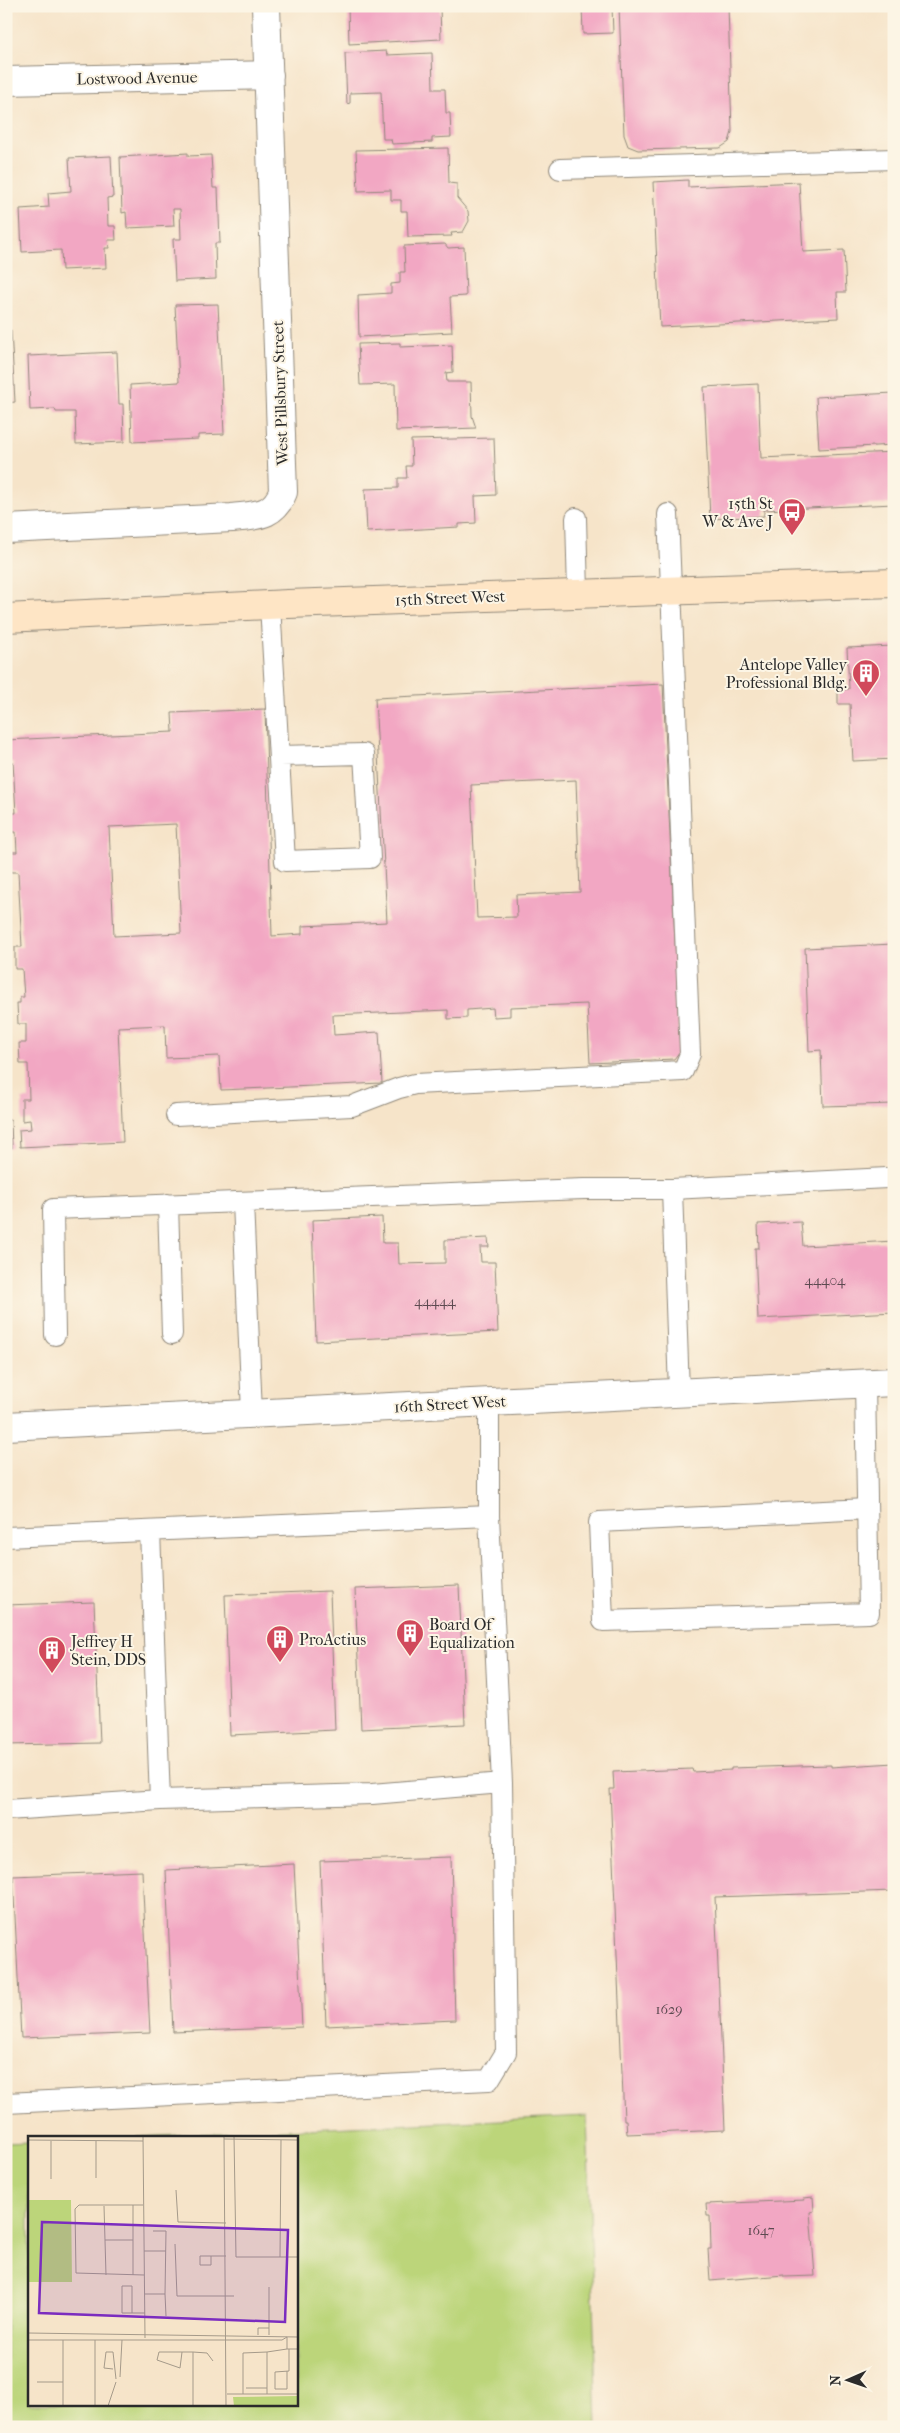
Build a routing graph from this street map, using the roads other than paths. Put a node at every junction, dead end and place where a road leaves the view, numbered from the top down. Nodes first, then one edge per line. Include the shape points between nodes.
1 (266, 6) edge
2 (268, 75) junction
3 (6, 81) edge
4 (894, 159) edge
5 (560, 169) dead end
6 (668, 514) dead end
7 (576, 518) dead end
8 (6, 529) edge
9 (894, 583) edge
10 (672, 590) junction
11 (578, 593) junction
12 (270, 605) junction
13 (6, 618) edge
14 (279, 756) junction
15 (176, 1115) dead end
16 (886, 1178) dead end
17 (672, 1189) junction
18 (243, 1202) junction
19 (168, 1204) junction
20 (172, 1334) dead end
21 (55, 1335) dead end
22 (894, 1382) edge
23 (865, 1383) junction
24 (679, 1392) junction
25 (489, 1402) junction
26 (252, 1414) junction
27 (6, 1426) edge
28 (867, 1509) junction
29 (489, 1516) junction
30 (150, 1531) junction
31 (6, 1537) edge
32 (502, 1783) junction
33 (160, 1800) junction
34 (6, 1810) edge
35 (6, 2102) edge

1 - 2 street, West Pillsbury Street
2 - 3 street, Lostwood Avenue
2 - 8 street, West Pillsbury Street via 283,492 278,506 265,513 232,518
4 - 5 lane
6 - 10 lane
7 - 11 lane
9 - 10 street, 15th Street West
10 - 11 street, 15th Street West
10 - 15 lane via 690,1054 683,1071 415,1084 352,1106
11 - 12 street, 15th Street West
12 - 13 street, 15th Street West
12 - 14 lane
14 - 14 lane via 285,861 370,858 364,754
16 - 17 lane
17 - 18 lane via 584,1189
17 - 24 lane
18 - 19 lane
18 - 26 lane
19 - 20 lane
19 - 21 lane via 53,1209
22 - 23 street, 16th Street West
23 - 24 street, 16th Street West
23 - 28 lane
24 - 25 street, 16th Street West
25 - 26 street, 16th Street West
25 - 29 lane
26 - 27 street, 16th Street West
28 - 28 lane via 869,1613 603,1622 599,1522
29 - 30 lane
29 - 32 lane
30 - 31 lane
30 - 33 lane
32 - 33 lane via 372,1794
32 - 35 lane via 506,2052 489,2080
33 - 34 lane

